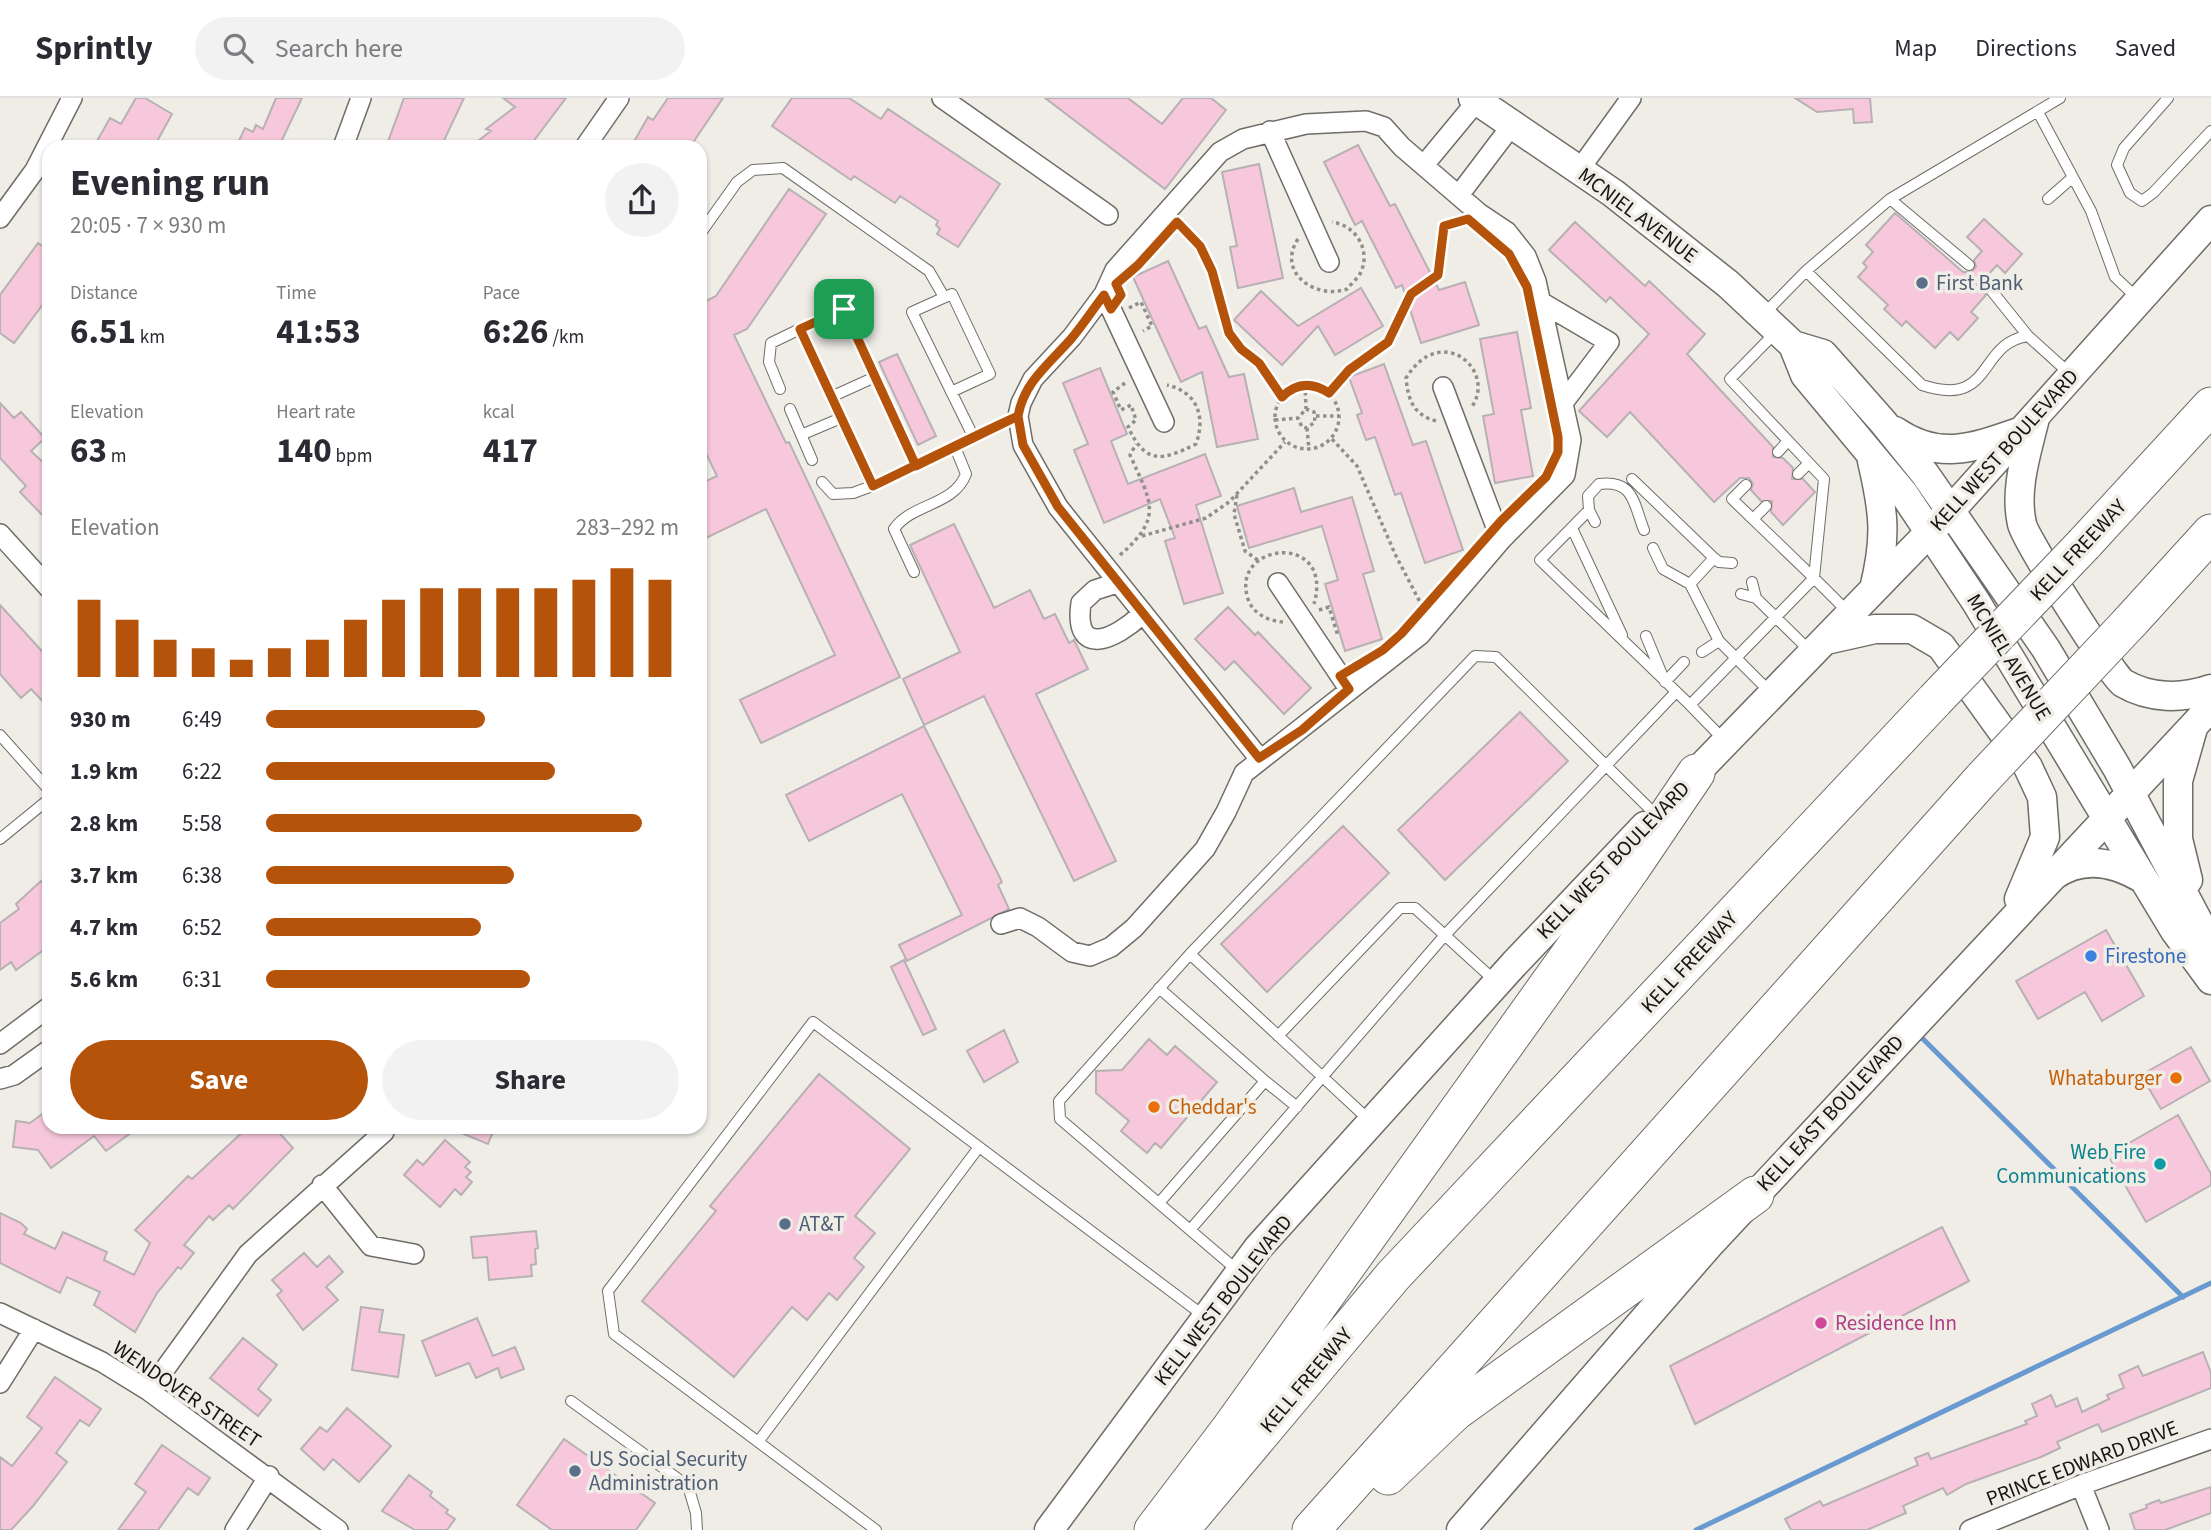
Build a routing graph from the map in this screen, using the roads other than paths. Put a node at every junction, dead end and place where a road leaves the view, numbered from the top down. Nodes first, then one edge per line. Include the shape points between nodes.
1 (72, 98) edge
2 (361, 98) edge
3 (619, 98) edge
4 (1631, 98) edge
5 (2060, 98) edge
6 (2168, 98) edge
7 (949, 100) edge
8 (1475, 100) edge
9 (2038, 112) junction
10 (1512, 125) junction
11 (1270, 131) junction
12 (2211, 131) edge
13 (50, 140) edge
14 (346, 140) edge
15 (589, 140) edge
16 (42, 156) edge
17 (1424, 165) junction
18 (1579, 170) junction
19 (2072, 178) junction
20 (1458, 195) junction
21 (1890, 199) junction
22 (2048, 199) dead end
23 (1108, 215) dead end
24 (0, 218) edge
25 (2211, 220) edge
26 (707, 224) edge
27 (1329, 262) dead end
28 (1969, 265) dead end
29 (1806, 271) junction
30 (1983, 280) dead end
31 (1104, 295) junction
32 (944, 297) junction
33 (2139, 300) junction
34 (1541, 302) junction
35 (800, 329) junction
36 (1777, 330) junction
37 (2028, 336) junction
38 (2071, 376) junction
39 (875, 377) junction
40 (1443, 387) dead end
41 (780, 389) dead end
42 (951, 393) junction
43 (831, 397) junction
44 (1563, 403) junction
45 (2211, 406) edge
46 (790, 410) dead end
47 (1018, 416) junction
48 (841, 418) junction
49 (1164, 422) dead end
50 (1883, 422) junction
51 (2029, 424) junction
52 (801, 435) junction
53 (973, 436) junction
54 (1788, 441) junction
55 (955, 447) junction
56 (1778, 452) dead end
57 (1870, 454) junction
58 (812, 460) dead end
59 (1809, 463) junction
60 (916, 466) junction
61 (1798, 474) dead end
62 (1632, 479) dead end
63 (822, 482) dead end
64 (1746, 485) dead end
65 (873, 486) junction
66 (1766, 506) dead end
67 (1589, 510) junction
68 (1951, 510) junction
69 (1753, 519) junction
70 (1595, 522) dead end
71 (1572, 528) junction
72 (1644, 530) dead end
73 (1930, 533) junction
74 (2211, 533) edge
75 (0, 534) edge
76 (1501, 540) junction
77 (1653, 548) dead end
78 (1716, 560) junction
79 (1732, 563) dead end
80 (914, 572) dead end
81 (1721, 575) dead end
82 (1814, 578) junction
83 (42, 580) edge
84 (1752, 582) dead end
85 (1117, 583) junction
86 (1278, 583) dead end
87 (1690, 584) junction
88 (1874, 591) junction
89 (1741, 594) dead end
90 (1756, 598) junction
91 (1141, 615) junction
92 (1851, 615) junction
93 (1776, 618) junction
94 (1646, 636) dead end
95 (1719, 641) junction
96 (1625, 642) junction
97 (1819, 647) junction
98 (1702, 652) dead end
99 (1735, 658) junction
100 (1684, 662) dead end
101 (1665, 682) junction
102 (1349, 689) junction
103 (2211, 689) edge
104 (1676, 692) junction
105 (1773, 695) junction
106 (1690, 705) junction
107 (2203, 716) edge
108 (0, 735) edge
109 (1726, 741) junction
110 (1259, 758) junction
111 (1606, 765) junction
112 (1696, 773) junction
113 (42, 782) edge
114 (2130, 792) junction
115 (42, 805) edge
116 (1656, 815) junction
117 (2105, 817) junction
118 (0, 839) edge
119 (2143, 879) junction
120 (2043, 884) junction
121 (2011, 918) junction
122 (2198, 921) junction
123 (1001, 924) dead end
124 (1445, 935) junction
125 (1189, 954) junction
126 (2211, 959) edge
127 (2211, 980) edge
128 (1497, 983) junction
129 (1159, 988) junction
130 (42, 1012) edge
131 (1278, 1036) junction
132 (0, 1044) edge
133 (42, 1055) edge
134 (1321, 1075) junction
135 (0, 1079) edge
136 (1265, 1081) junction
137 (1297, 1107) junction
138 (1371, 1123) junction
139 (377, 1134) edge
140 (979, 1147) junction
141 (322, 1185) junction
142 (1755, 1195) junction
143 (1159, 1203) junction
144 (1190, 1230) junction
145 (414, 1254) dead end
146 (1240, 1272) junction
147 (0, 1313) edge
148 (1207, 1318) junction
149 (34, 1329) junction
150 (0, 1383) edge
151 (149, 1391) junction
152 (571, 1401) dead end
153 (2211, 1439) edge
154 (758, 1442) junction
155 (269, 1476) junction
156 (2081, 1485) junction
157 (235, 1530) edge
158 (338, 1530) edge
159 (697, 1530) edge
160 (876, 1530) edge
161 (1049, 1530) edge
162 (1153, 1530) edge
163 (1180, 1530) edge
164 (1311, 1530) edge
165 (1332, 1530) edge
166 (1461, 1530) edge
167 (1970, 1530) edge
168 (2099, 1530) edge

1 - 13 street
2 - 14 street
3 - 15 street
4 - 18 street
5 - 9 lane
6 - 12 lane via 2124,148 2118,165 2130,193 2142,201 2153,193
7 - 23 street
8 - 10 main road, MCNIEL AVENUE
8 - 17 street
9 - 19 lane
9 - 21 lane
10 - 18 main road, MCNIEL AVENUE
10 - 20 street
11 - 17 street via 1366,121 1384,127
11 - 27 street
11 - 31 street via 1220,152 1115,270
16 - 24 street
17 - 20 street
18 - 36 main road, MCNIEL AVENUE via 1728,284
19 - 22 lane
19 - 33 lane via 2091,211 2115,276
20 - 34 street via 1518,243
21 - 28 lane
21 - 29 lane
25 - 33 main road, KELL WEST BOULEVARD
26 - 32 lane via 737,182 752,170 783,167 929,271
29 - 36 lane
29 - 37 lane via 1922,385 1946,393 1964,390 2014,338
30 - 37 lane
31 - 47 street via 1032,379
31 - 49 street
32 - 42 lane via 912,312
32 - 42 lane via 952,294 990,374
33 - 38 main road, KELL WEST BOULEVARD
34 - 44 street
34 - 44 street via 1609,342
35 - 39 lane via 844,309
35 - 41 lane via 771,343 769,362
35 - 43 lane
36 - 50 main road, MCNIEL AVENUE via 1823,354
36 - 54 lane via 1730,379
36 - 57 main road, MCNIEL AVENUE via 1805,376
37 - 38 lane
38 - 51 main road, KELL WEST BOULEVARD
39 - 43 lane
39 - 60 lane
40 - 76 street
42 - 53 lane
43 - 48 lane
44 - 76 street via 1571,440 1565,475
45 - 163 highway, KELL FREEWAY, bridge via 1393,1276
46 - 52 lane
47 - 53 lane
47 - 85 street via 1023,445 1046,488
48 - 52 lane
48 - 65 lane
50 - 51 main road via 1908,440 1937,449 1968,449
50 - 68 main road, MCNIEL AVENUE
51 - 68 main road, KELL WEST BOULEVARD
51 - 103 main road via 2020,484 2022,526 2120,682 2150,695 2196,694
52 - 58 lane
53 - 55 lane
54 - 56 lane
54 - 59 lane
55 - 60 lane
55 - 80 lane via 966,474 961,486 900,520 894,529
57 - 73 main road, MCNIEL AVENUE
57 - 88 main road via 1883,507 1884,550
59 - 61 lane
59 - 82 lane via 1824,479
60 - 65 lane
62 - 78 lane
63 - 65 lane via 833,494
64 - 69 lane via 1732,499
66 - 69 lane
67 - 70 lane
67 - 71 lane
67 - 72 lane via 1588,496 1599,484 1616,482 1628,490
68 - 73 main road, KELL WEST BOULEVARD
68 - 114 main road, MCNIEL AVENUE via 2046,649
69 - 82 lane
71 - 96 lane
71 - 96 lane via 1540,560
73 - 88 main road, KELL WEST BOULEVARD
73 - 117 main road, MCNIEL AVENUE
74 - 164 highway, bridge via 1983,778
75 - 83 street
76 - 102 street via 1420,635
77 - 87 lane via 1663,569
78 - 79 lane
78 - 81 lane
78 - 87 lane
82 - 92 lane
82 - 93 lane
84 - 90 lane
85 - 91 street
85 - 91 street via 1095,590 1081,603 1079,613 1087,634 1105,640
86 - 102 street
87 - 95 lane
88 - 92 main road, KELL WEST BOULEVARD
89 - 90 lane
90 - 93 lane
91 - 110 street
92 - 97 main road, KELL WEST BOULEVARD
93 - 97 lane
93 - 99 lane
94 - 101 lane
95 - 98 lane
95 - 99 lane
96 - 101 lane
97 - 105 main road, KELL WEST BOULEVARD
97 - 121 main road via 1875,629 1912,629 1941,646 2028,767 2042,797 2045,837
99 - 105 lane
99 - 106 lane
100 - 101 lane
101 - 104 lane
102 - 110 street via 1302,730
104 - 106 lane
104 - 111 lane
105 - 109 main road, KELL WEST BOULEVARD
106 - 109 lane
107 - 114 main road, KELL EAST BOULEVARD
107 - 122 main road via 2178,780 2178,839
108 - 113 lane
109 - 112 main road, KELL WEST BOULEVARD
110 - 123 street via 1244,773 1205,849 1111,947 1090,957 1072,952 1020,918
111 - 116 lane
111 - 124 lane
111 - 125 lane via 1496,657 1475,656
112 - 116 main road, KELL WEST BOULEVARD
112 - 162 highway
114 - 117 main road, KELL EAST BOULEVARD
114 - 122 main road, MCNIEL AVENUE
115 - 118 lane
116 - 128 main road, KELL WEST BOULEVARD
117 - 119 main road, MCNIEL AVENUE
117 - 120 main road, KELL EAST BOULEVARD
119 - 120 main road via 2124,868 2092,863 2060,871
119 - 127 main road, MCNIEL AVENUE
120 - 121 main road, KELL EAST BOULEVARD
121 - 142 main road, KELL EAST BOULEVARD
122 - 126 main road, MCNIEL AVENUE
124 - 128 lane
124 - 131 lane via 1415,908 1400,908
124 - 134 lane
125 - 129 lane
125 - 131 lane
128 - 138 main road, KELL WEST BOULEVARD
129 - 136 lane
129 - 143 lane via 1059,1101 1060,1119
130 - 132 street
131 - 134 lane
133 - 135 street
134 - 137 lane
134 - 138 lane
136 - 137 lane
136 - 143 lane
137 - 144 lane
138 - 146 main road, KELL WEST BOULEVARD
139 - 141 street
140 - 148 lane
140 - 154 lane
140 - 154 lane via 813,1022 608,1291 614,1334
141 - 145 street via 371,1246
141 - 151 street via 248,1254
142 - 165 highway via 1455,1412
142 - 166 main road, KELL EAST BOULEVARD
143 - 144 lane
144 - 146 lane
146 - 148 main road, KELL WEST BOULEVARD
147 - 149 street, WENDOVER STREET
148 - 161 main road, KELL WEST BOULEVARD
149 - 150 street
149 - 151 street, WENDOVER STREET
151 - 155 street, WENDOVER STREET
152 - 159 lane via 688,1486
153 - 156 street, PRINCE EDWARD DRIVE
154 - 160 lane
155 - 157 street
155 - 158 street, WENDOVER STREET
156 - 167 street, PRINCE EDWARD DRIVE
156 - 168 street

